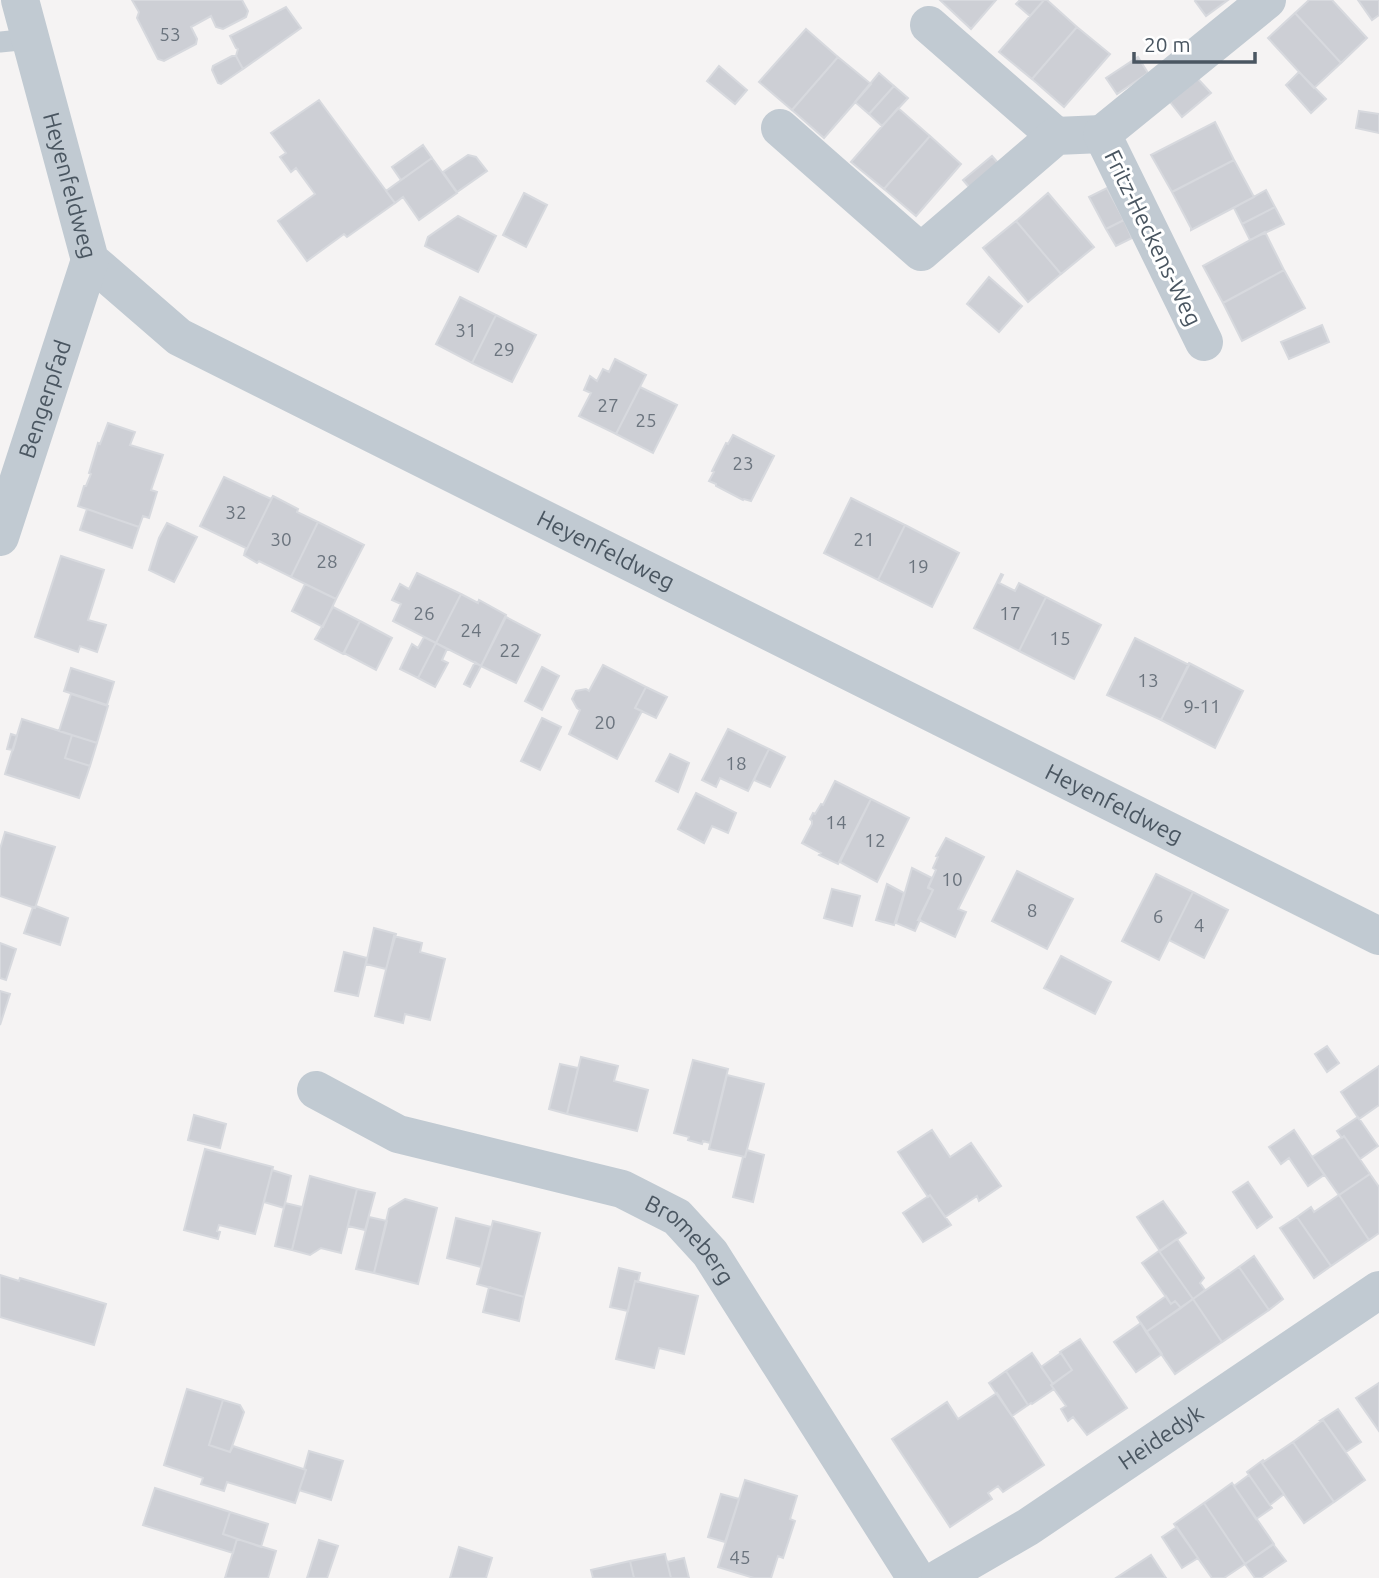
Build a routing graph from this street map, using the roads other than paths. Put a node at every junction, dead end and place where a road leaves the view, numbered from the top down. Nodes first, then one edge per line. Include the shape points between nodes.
1 (20, 0) edge
2 (1268, 0) edge
3 (929, 25) dead end
4 (15, 40) edge
5 (780, 128) dead end
6 (1102, 134) junction
7 (1056, 136) junction
8 (90, 260) junction
9 (1204, 342) dead end
10 (0, 537) edge
11 (1379, 936) edge
12 (316, 1090) dead end
13 (1379, 1290) edge
14 (916, 1578) edge
15 (940, 1578) edge

1 - 4 street, Heyenfeldweg
2 - 6 street, Fritz-Heckens-Weg
3 - 7 street
4 - 8 street, Heyenfeldweg
5 - 7 street via 921,252
6 - 7 street, Fritz-Heckens-Weg
6 - 9 street, Fritz-Heckens-Weg
8 - 10 street, Bengerpfad
8 - 11 street, Heyenfeldweg via 179,337
12 - 14 street, Bromeberg via 398,1135 622,1189 677,1217 710,1254
13 - 15 street, Heidedyk via 1028,1527

